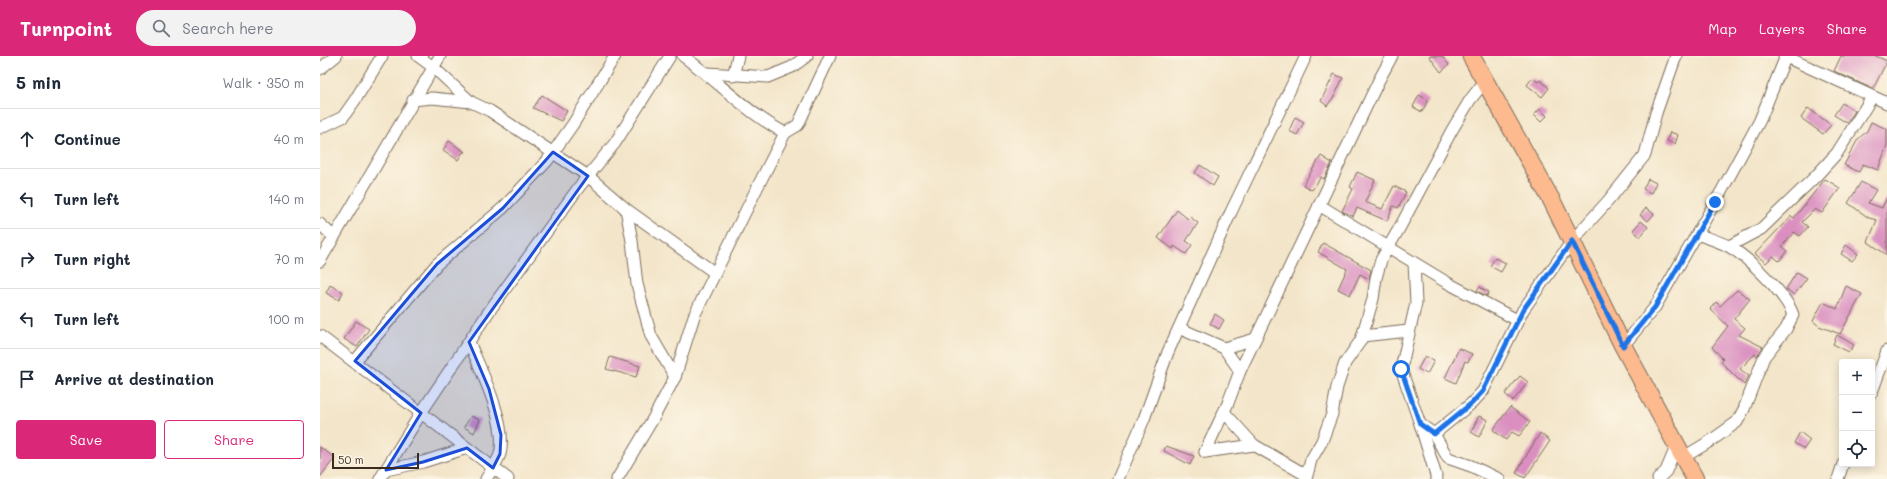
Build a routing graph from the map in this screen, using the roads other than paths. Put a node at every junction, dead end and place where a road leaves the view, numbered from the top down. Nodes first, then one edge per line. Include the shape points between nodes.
1 (336, 56) edge
2 (382, 56) edge
3 (418, 56) edge
4 (440, 56) edge
5 (615, 56) edge
6 (670, 56) edge
7 (683, 56) edge
8 (738, 56) edge
9 (796, 56) edge
10 (807, 56) edge
11 (830, 56) edge
12 (1306, 56) edge
13 (1392, 56) edge
14 (1471, 56) edge
15 (1676, 56) edge
16 (1785, 56) edge
17 (433, 67) junction
18 (792, 68) junction
19 (320, 69) edge
20 (708, 73) junction
21 (733, 76) junction
22 (1485, 81) junction
23 (1872, 97) junction
24 (413, 100) junction
25 (471, 102) junction
26 (1887, 104) edge
27 (320, 128) edge
28 (785, 133) junction
29 (553, 152) junction
30 (588, 176) junction
31 (1319, 205) junction
32 (626, 209) junction
33 (320, 224) edge
34 (1697, 234) junction
35 (334, 237) junction
36 (1572, 241) junction
37 (1729, 246) junction
38 (1388, 248) junction
39 (320, 261) edge
40 (1414, 263) junction
41 (715, 273) junction
42 (1517, 320) junction
43 (1179, 328) junction
44 (1409, 332) junction
45 (320, 336) edge
46 (1362, 336) junction
47 (1255, 339) junction
48 (469, 342) junction
49 (1623, 346) junction
50 (1224, 348) junction
51 (1887, 351) edge
52 (355, 361) junction
53 (1240, 371) junction
54 (675, 377) junction
55 (1875, 384) edge
56 (1224, 412) junction
57 (421, 413) junction
58 (1420, 424) junction
59 (1434, 434) junction
60 (1254, 445) junction
61 (466, 448) junction
62 (1680, 451) junction
63 (1843, 467) edge
64 (494, 468) junction
65 (383, 474) edge
66 (1306, 477) edge
67 (486, 479) edge
68 (508, 479) edge
69 (617, 479) edge
70 (1118, 479) edge
71 (1437, 479) edge
72 (1499, 479) edge
73 (1658, 479) edge
74 (1695, 479) edge
75 (1838, 479) edge

1 - 19 street
2 - 27 street via 356,100 343,116
3 - 17 street
4 - 17 street
5 - 29 street via 574,124
6 - 30 street via 615,143
7 - 20 street
8 - 21 street
9 - 18 street
10 - 18 street
11 - 28 street via 798,125
12 - 43 street
13 - 31 street
14 - 22 main road
15 - 36 street via 1656,113 1645,156
16 - 23 street
16 - 34 street via 1760,120
17 - 24 street
17 - 25 street
18 - 21 street via 768,77
20 - 21 street
20 - 28 street via 748,109
22 - 36 main road
22 - 38 street via 1452,130
23 - 26 street
23 - 37 street via 1837,153 1816,176 1761,229
24 - 25 street via 432,98
24 - 35 street
25 - 29 street via 490,111
28 - 41 street
29 - 30 street
29 - 52 street via 503,208 437,264
30 - 32 street
30 - 48 street
31 - 38 street
31 - 47 street
32 - 41 street
32 - 54 street via 637,284 651,336
33 - 35 street
34 - 37 street
34 - 49 street via 1655,307
35 - 39 street
36 - 42 street
36 - 49 main road
37 - 62 street via 1762,273 1790,306 1793,315 1786,329 1764,357 1737,422 1712,440
38 - 40 street
38 - 46 street via 1381,260
40 - 42 street
40 - 44 street via 1416,303
41 - 54 street via 694,316
42 - 59 street via 1483,391
43 - 50 street
43 - 70 street
44 - 46 street
44 - 58 street via 1401,369
45 - 52 street
46 - 66 street via 1344,363 1332,414
47 - 50 street
47 - 53 street
48 - 57 street
48 - 64 street via 489,389 502,435 500,454
49 - 62 main road
50 - 53 street
51 - 55 street
52 - 57 street
53 - 56 street
54 - 69 street
56 - 60 street
56 - 60 street via 1205,452
57 - 61 street
57 - 65 street
58 - 59 street
58 - 71 street
59 - 72 street via 1448,458
60 - 66 street
61 - 64 street
61 - 65 street
62 - 73 street
62 - 74 main road
63 - 75 street
64 - 67 street
64 - 68 street

